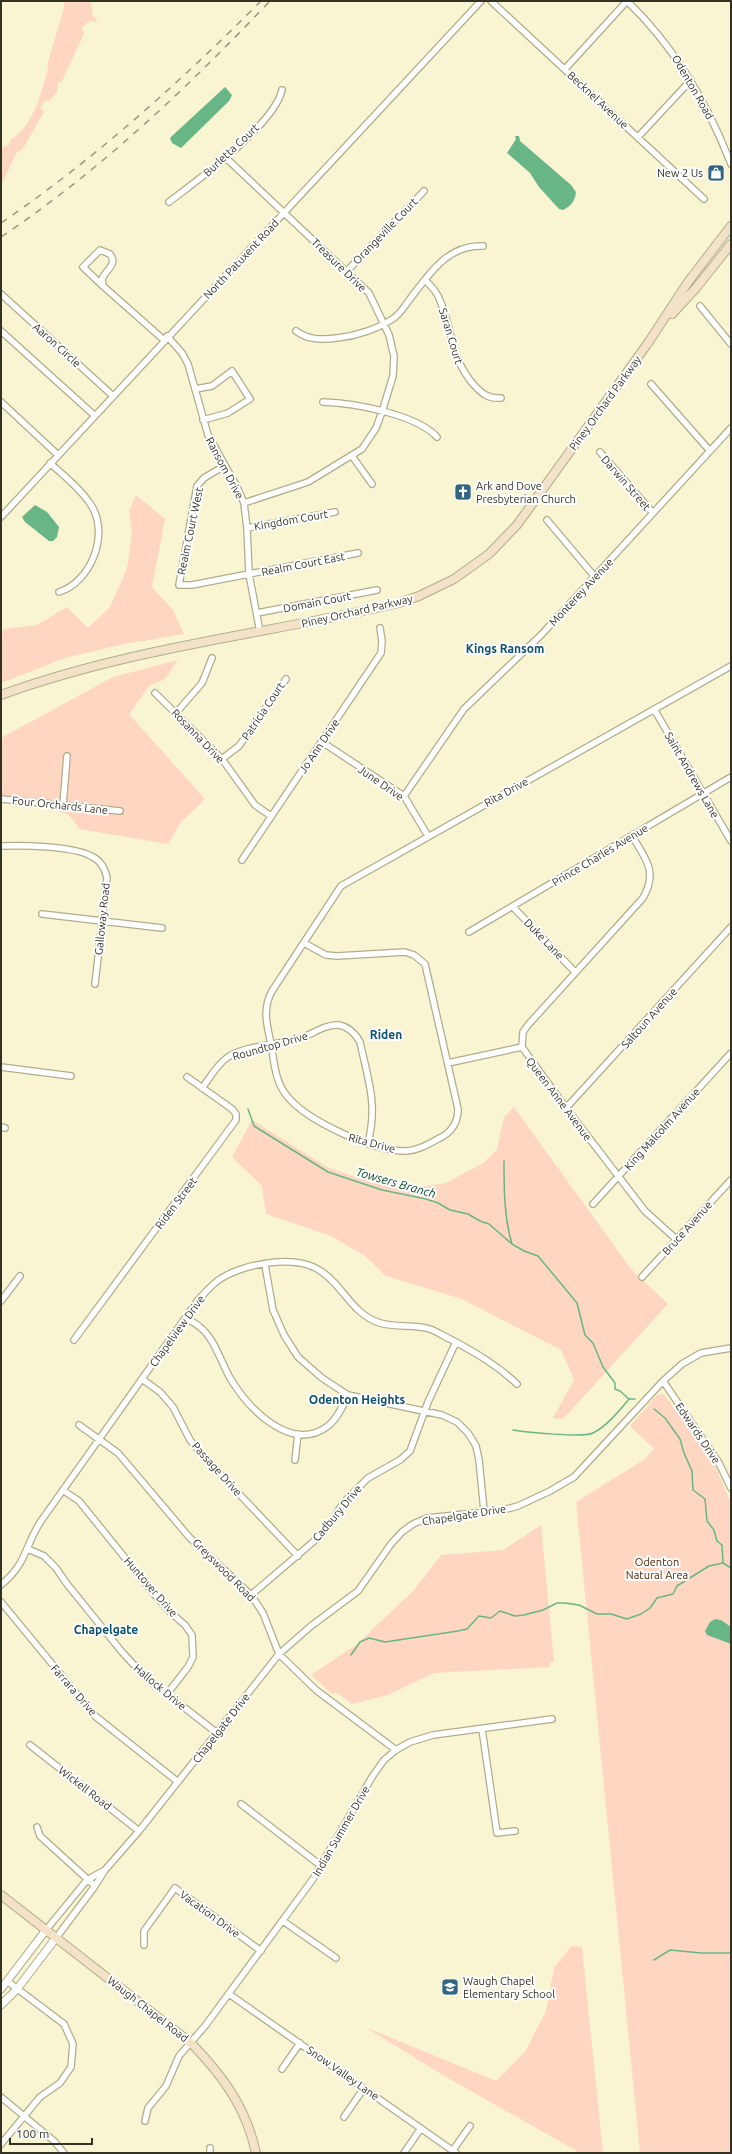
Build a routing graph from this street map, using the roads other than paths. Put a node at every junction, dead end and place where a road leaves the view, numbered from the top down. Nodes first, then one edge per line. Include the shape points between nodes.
1 (482, 1) edge
2 (491, 1) edge
3 (627, 1) edge
4 (565, 69) junction
5 (691, 80) junction
6 (282, 90) dead end
7 (638, 137) junction
8 (226, 158) junction
9 (731, 164) edge
10 (424, 191) dead end
11 (704, 199) dead end
12 (169, 202) dead end
13 (284, 213) junction
14 (731, 226) edge
15 (731, 244) edge
16 (483, 246) dead end
17 (347, 271) junction
18 (425, 280) junction
19 (103, 286) junction
20 (1, 294) edge
21 (700, 306) dead end
22 (384, 324) junction
23 (659, 328) junction
24 (296, 331) dead end
25 (1, 332) edge
26 (166, 338) junction
27 (731, 344) edge
28 (651, 384) dead end
29 (195, 389) junction
30 (112, 395) junction
31 (501, 398) dead end
32 (1, 402) edge
33 (323, 402) dead end
34 (382, 412) junction
35 (94, 416) junction
36 (203, 420) junction
37 (731, 428) edge
38 (437, 437) dead end
39 (710, 450) junction
40 (600, 452) dead end
41 (58, 455) junction
42 (352, 456) junction
43 (50, 463) junction
44 (224, 466) junction
45 (372, 484) dead end
46 (244, 502) junction
47 (335, 512) dead end
48 (653, 513) junction
49 (1, 517) edge
50 (547, 520) dead end
51 (247, 528) junction
52 (358, 553) dead end
53 (249, 574) junction
54 (595, 577) junction
55 (377, 590) dead end
56 (59, 592) dead end
57 (257, 613) junction
58 (380, 628) dead end
59 (260, 632) junction
60 (212, 658) dead end
61 (731, 666) edge
62 (286, 679) dead end
63 (155, 693) dead end
64 (1, 696) edge
65 (654, 709) junction
66 (176, 713) junction
67 (322, 742) junction
68 (67, 756) dead end
69 (222, 759) junction
70 (731, 778) edge
71 (703, 794) junction
72 (404, 796) junction
73 (1, 799) edge
74 (63, 805) junction
75 (120, 811) dead end
76 (271, 816) junction
77 (428, 836) junction
78 (632, 836) junction
79 (731, 842) edge
80 (1, 846) edge
81 (242, 860) dead end
82 (512, 907) junction
83 (42, 914) dead end
84 (103, 921) junction
85 (731, 927) edge
86 (162, 928) dead end
87 (469, 932) dead end
88 (304, 943) junction
89 (575, 972) junction
90 (95, 984) dead end
91 (271, 1045) junction
92 (522, 1046) junction
93 (731, 1053) edge
94 (448, 1063) junction
95 (1, 1067) edge
96 (71, 1076) dead end
97 (187, 1077) dead end
98 (202, 1088) junction
99 (566, 1108) junction
100 (368, 1143) junction
101 (619, 1176) junction
102 (731, 1180) edge
103 (593, 1204) dead end
104 (676, 1240) junction
105 (265, 1265) junction
106 (20, 1276) dead end
107 (642, 1277) dead end
108 (1, 1301) edge
109 (186, 1318) junction
110 (74, 1340) dead end
111 (456, 1342) junction
112 (731, 1348) edge
113 (142, 1379) junction
114 (663, 1381) junction
115 (517, 1384) dead end
116 (348, 1395) junction
117 (425, 1412) junction
118 (79, 1425) dead end
119 (298, 1434) junction
120 (99, 1439) junction
121 (295, 1460) dead end
122 (731, 1488) edge
123 (64, 1491) junction
124 (484, 1511) junction
125 (28, 1549) junction
126 (298, 1556) junction
127 (1, 1585) edge
128 (251, 1595) junction
129 (1, 1602) edge
130 (279, 1654) junction
131 (167, 1694) junction
132 (552, 1719) dead end
133 (482, 1729) junction
134 (217, 1733) junction
135 (30, 1745) dead end
136 (396, 1750) junction
137 (178, 1782) junction
138 (241, 1804) dead end
139 (37, 1827) dead end
140 (139, 1831) junction
141 (515, 1831) dead end
142 (320, 1866) junction
143 (105, 1870) junction
144 (87, 1880) junction
145 (95, 1886) junction
146 (1, 1896) edge
147 (283, 1920) junction
148 (46, 1930) junction
149 (56, 1938) junction
150 (144, 1945) dead end
151 (261, 1951) junction
152 (336, 1958) dead end
153 (7, 1981) junction
154 (1, 1989) edge
155 (16, 1989) junction
156 (229, 1994) junction
157 (1, 2005) edge
158 (191, 2043) junction
159 (300, 2043) junction
160 (282, 2069) dead end
161 (364, 2088) junction
162 (1, 2097) edge
163 (24, 2116) junction
164 (344, 2117) dead end
165 (145, 2121) dead end
166 (470, 2126) dead end
167 (422, 2128) junction
168 (1, 2144) edge
169 (455, 2151) edge
170 (64, 2153) edge
171 (256, 2153) edge
172 (404, 2153) edge

1 - 13 street, North Patuxent Road
2 - 4 street, Becknel Avenue
3 - 4 street
3 - 5 street, Odenton Road via 669,47
4 - 7 street, Becknel Avenue
5 - 7 street
5 - 9 street, Odenton Road via 713,120
6 - 8 street, Burletta Court via 274,108
7 - 11 street, Becknel Avenue
8 - 12 street, Burletta Court
8 - 13 street, Treasure Drive
10 - 17 street, Orangeville Court
13 - 17 street, Treasure Drive
13 - 26 street, North Patuxent Road
14 - 23 main road, Piney Orchard Parkway via 688,282
15 - 23 main road, Piney Orchard Parkway via 696,288
16 - 18 street via 465,246 452,253 443,259
17 - 22 street, Treasure Drive via 369,293
18 - 22 street via 400,313
18 - 31 street, Saran Court via 442,304 452,346 461,368 483,394
19 - 19 street, Ransom Drive via 102,279 113,261 110,254 100,250 83,267
19 - 26 street, Ransom Drive
20 - 30 street, Aaron Circle
21 - 27 street
22 - 24 street via 331,339 308,338
22 - 34 street, Treasure Drive via 392,346 395,365
23 - 59 main road, Piney Orchard Parkway via 531,507 489,554 454,579 419,596 380,608
25 - 35 street
26 - 29 street, Ransom Drive via 182,353 192,374
26 - 30 street, North Patuxent Road
28 - 39 street
29 - 36 street, Ransom Drive
29 - 36 street via 212,386 232,371 250,399 228,413
30 - 35 street, North Patuxent Road
32 - 41 street
33 - 34 street via 354,404
34 - 38 street via 426,427
34 - 42 street, Treasure Drive via 368,441
35 - 41 street, North Patuxent Road
36 - 44 street, Ransom Drive
37 - 39 street, Monterey Avenue
39 - 48 street, Monterey Avenue
40 - 48 street, Darwin Street
41 - 43 street, North Patuxent Road
42 - 45 street
42 - 46 street, Treasure Drive via 308,482
43 - 49 street, North Patuxent Road
43 - 56 street via 92,505 98,533 92,563 69,589
44 - 46 street, Ransom Drive
44 - 53 street, Realm Court West via 204,478 197,486 179,585 192,585
46 - 51 street, Ransom Drive
47 - 51 street, Kingdom Court
48 - 54 street, Monterey Avenue
50 - 54 street
51 - 53 street, Ransom Drive
52 - 53 street, Realm Court East
53 - 57 street, Ransom Drive
54 - 72 street, Monterey Avenue via 518,659 464,709
55 - 57 street, Domain Court
57 - 59 street, Ransom Drive
58 - 67 street, Jo Ann Drive via 381,653
59 - 64 main road, Piney Orchard Parkway via 109,661 56,675
60 - 66 street via 202,683
61 - 65 street, Rita Drive
62 - 69 street, Patricia Court via 239,746
63 - 66 street, Rosanna Drive
65 - 71 street, Saint Andrews Lane
65 - 77 street, Rita Drive
66 - 69 street, Rosanna Drive
67 - 72 street, June Drive
67 - 76 street, Jo Ann Drive
68 - 74 street
69 - 76 street, Rosanna Drive via 248,798
70 - 71 street, Prince Charles Avenue
71 - 78 street, Prince Charles Avenue
71 - 79 street, Saint Andrews Lane
72 - 77 street, June Drive
73 - 74 street, Four Orchards Lane
74 - 75 street, Four Orchards Lane
76 - 81 street, Jo Ann Drive
77 - 88 street, Rita Drive via 340,886
78 - 82 street, Prince Charles Avenue
78 - 89 street, Queen Anne Avenue via 650,871 648,890
80 - 84 street, Galloway Road via 16,845 82,852 96,859 103,867 107,878
82 - 87 street, Prince Charles Avenue
82 - 89 street, Duke Lane
83 - 84 street
84 - 86 street
84 - 90 street, Galloway Road
85 - 99 street, Saltoun Avenue
88 - 91 street, Rita Drive via 268,998 265,1018
88 - 94 street, Rita Drive via 326,954 337,956 405,952 420,959 428,972
89 - 92 street, Queen Anne Avenue via 528,1025
91 - 98 street, Roundtop Drive via 236,1052 228,1057
91 - 100 street, Rita Drive via 280,1086 287,1096 330,1129
91 - 100 street, Roundtop Drive via 297,1039 330,1026 339,1025 356,1034 373,1102
92 - 94 street
92 - 99 street, Queen Anne Avenue
93 - 101 street, King Malcolm Avenue
94 - 100 street, Rita Drive via 458,1109 458,1119 454,1128 418,1149 405,1151
95 - 96 street
97 - 98 street, Riden Street
98 - 110 street, Riden Street via 232,1109 236,1114 233,1126
99 - 101 street, Queen Anne Avenue
101 - 103 street, King Malcolm Avenue
101 - 104 street, Queen Anne Avenue via 645,1211
102 - 104 street, Bruce Avenue
104 - 107 street, Bruce Avenue
105 - 109 street, Chapelview Drive via 242,1269 220,1279 198,1300
105 - 111 street, Chapelview Drive via 284,1261 304,1263 332,1280 358,1312 379,1323 430,1329
105 - 116 street via 273,1310 284,1335 298,1357 322,1378
106 - 108 street
109 - 113 street, Chapelview Drive
109 - 119 street via 202,1328 231,1380 263,1416 283,1431
111 - 115 street, Chapelview Drive via 500,1368
111 - 117 street, Cadbury Drive
112 - 114 street, Chapelgate Drive via 702,1354 682,1364
113 - 120 street, Chapelview Drive
113 - 126 street, Passage Drive via 160,1392 173,1407 190,1440 204,1457
114 - 122 street, Edwards Drive via 715,1457
114 - 124 street, Chapelgate Drive via 574,1478 518,1506
116 - 117 street
116 - 119 street via 328,1426 313,1433
117 - 124 street via 442,1415 457,1422 476,1446
117 - 126 street, Cadbury Drive via 410,1450 400,1460 368,1478 356,1489 329,1525
118 - 120 street, Greyswood Road
119 - 121 street
120 - 123 street, Chapelview Drive
120 - 128 street, Greyswood Road via 118,1453 190,1538
123 - 125 street, Chapelview Drive via 37,1528
123 - 131 street, Huntover Drive via 83,1506 160,1601 192,1635 193,1657
124 - 130 street, Chapelgate Drive via 427,1518 413,1524 391,1544 358,1592 310,1626
125 - 127 street, Chapelview Drive via 14,1574
125 - 131 street, Hallock Drive via 44,1556 56,1568 122,1652 145,1677
126 - 128 street, Cadbury Drive
128 - 130 street, Greyswood Road via 263,1613
129 - 137 street, Farrara Drive via 95,1716
130 - 134 street, Chapelgate Drive
130 - 136 street, Greyswood Road via 316,1690
131 - 134 street, Hallock Drive
132 - 133 street, Indian Summer Drive
133 - 136 street, Indian Summer Drive via 433,1735 410,1742
133 - 141 street via 497,1833
134 - 137 street, Chapelgate Drive
135 - 140 street, Wickell Road
136 - 142 street, Indian Summer Drive via 384,1760 372,1777
137 - 140 street, Chapelgate Drive
138 - 142 street
139 - 144 street via 40,1836
140 - 143 street, Chapelgate Drive
142 - 147 street, Indian Summer Drive
143 - 144 street, Chapelgate Drive
143 - 145 street, Chapelgate Drive
144 - 145 street
144 - 148 street, Chapelgate Drive
145 - 149 street, Chapelgate Drive
146 - 148 main road, Waugh Chapel Road
147 - 151 street, Indian Summer Drive
147 - 152 street
148 - 149 main road, Waugh Chapel Road
148 - 153 street
149 - 155 street
149 - 158 main road, Waugh Chapel Road
150 - 151 street, Vacation Drive via 144,1931 175,1888
151 - 156 street, Indian Summer Drive
153 - 154 street
153 - 155 street
155 - 157 street
155 - 163 street via 64,2024 73,2044 71,2067 60,2083 40,2097
156 - 158 street, Indian Summer Drive
156 - 159 street, Snow Valley Lane
158 - 165 street, Indian Summer Drive via 179,2056 166,2086 148,2108
158 - 171 main road, Waugh Chapel Road via 218,2070 239,2104
159 - 160 street
159 - 161 street, Snow Valley Lane
161 - 164 street
161 - 167 street, Snow Valley Lane
162 - 163 street
163 - 168 street
163 - 170 street via 54,2140
166 - 169 street
167 - 169 street, Snow Valley Lane
167 - 172 street

